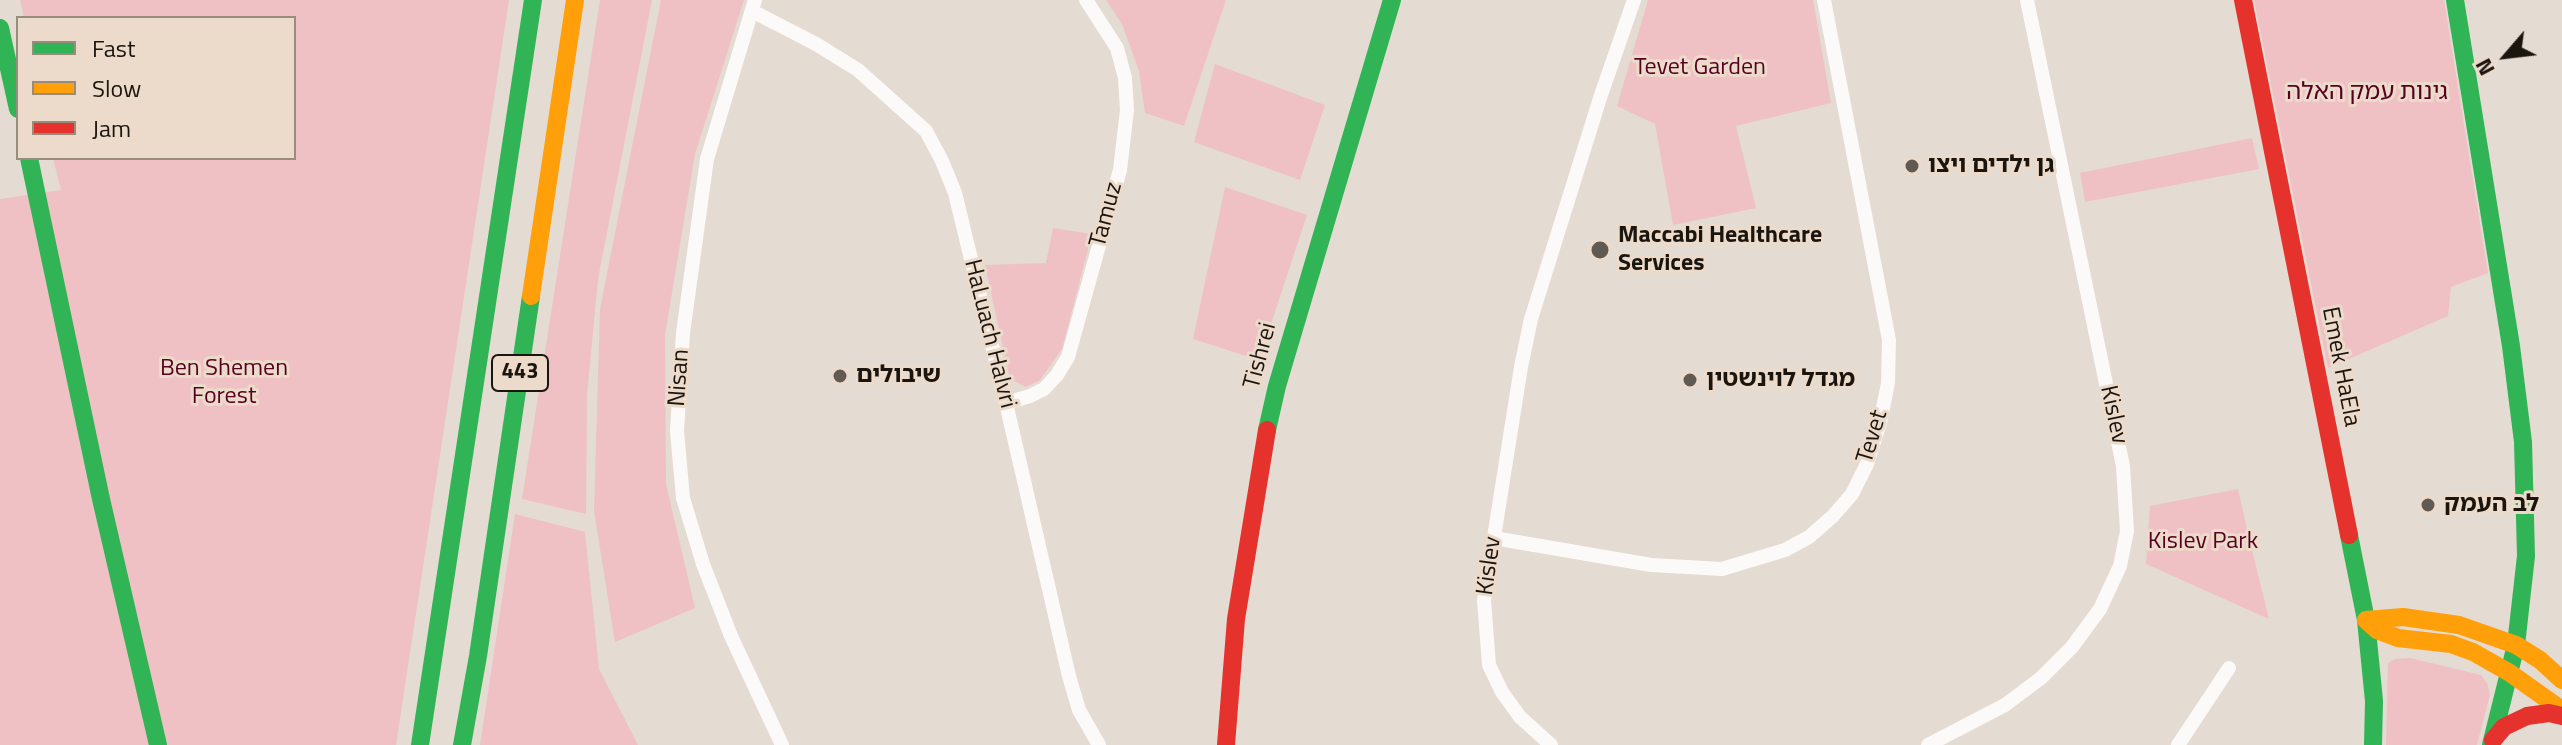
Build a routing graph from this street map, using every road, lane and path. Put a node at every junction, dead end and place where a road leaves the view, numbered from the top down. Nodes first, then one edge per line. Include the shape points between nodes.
1 (533, 0) edge
2 (575, 0) edge
3 (1086, 0) edge
4 (1392, 0) edge
5 (1634, 0) edge
6 (1824, 0) edge
7 (2027, 0) edge
8 (2243, 0) edge
9 (2455, 0) edge
10 (754, 6) edge
11 (0, 28) edge
12 (16, 100) edge
13 (29, 160) edge
14 (1006, 403) junction
15 (1494, 538) junction
16 (2366, 620) junction
17 (2516, 645) junction
18 (2229, 668) dead end
19 (2510, 673) junction
20 (2562, 680) edge
21 (2562, 710) edge
22 (2562, 716) edge
23 (1224, 742) edge
24 (2492, 742) edge
25 (158, 745) edge
26 (420, 745) edge
27 (462, 745) edge
28 (782, 745) edge
29 (1099, 745) edge
30 (1551, 745) edge
31 (1928, 745) edge
32 (2178, 745) edge
33 (2373, 745) edge

1 - 26 main road, 443
2 - 27 main road, 443
3 - 14 street, Tamuz via 1117,48 1125,78 1120,170 1068,357 1044,389
4 - 23 main road, Tishrei via 1277,386 1236,619
5 - 15 street, Kislev via 1531,319
6 - 15 street, Tevet via 1889,340 1880,423 1852,494 1809,537 1722,569 1651,565
7 - 31 street, Kislev via 2123,466 2127,531 2120,566 2100,609 2072,647 2005,705
8 - 16 main road, Emek HaEla
9 - 17 main road via 2523,442 2526,556
10 - 14 street, HaLuach HaIvri via 858,70 926,131 955,193
10 - 28 street, Nisan via 707,159 683,333 677,431 683,498 703,564
11 - 12 main road
13 - 25 main road
14 - 29 street, HaLuach HaIvri via 1069,676 1079,710
15 - 30 street, Kislev via 1484,600 1489,665 1520,717
16 - 17 main road via 2403,617 2459,625
16 - 19 main road via 2398,638 2473,652
16 - 33 main road, Emek HaEla
17 - 19 main road
17 - 20 main road
18 - 32 street
19 - 21 main road
19 - 24 main road
22 - 24 main road via 2527,716 2504,727

